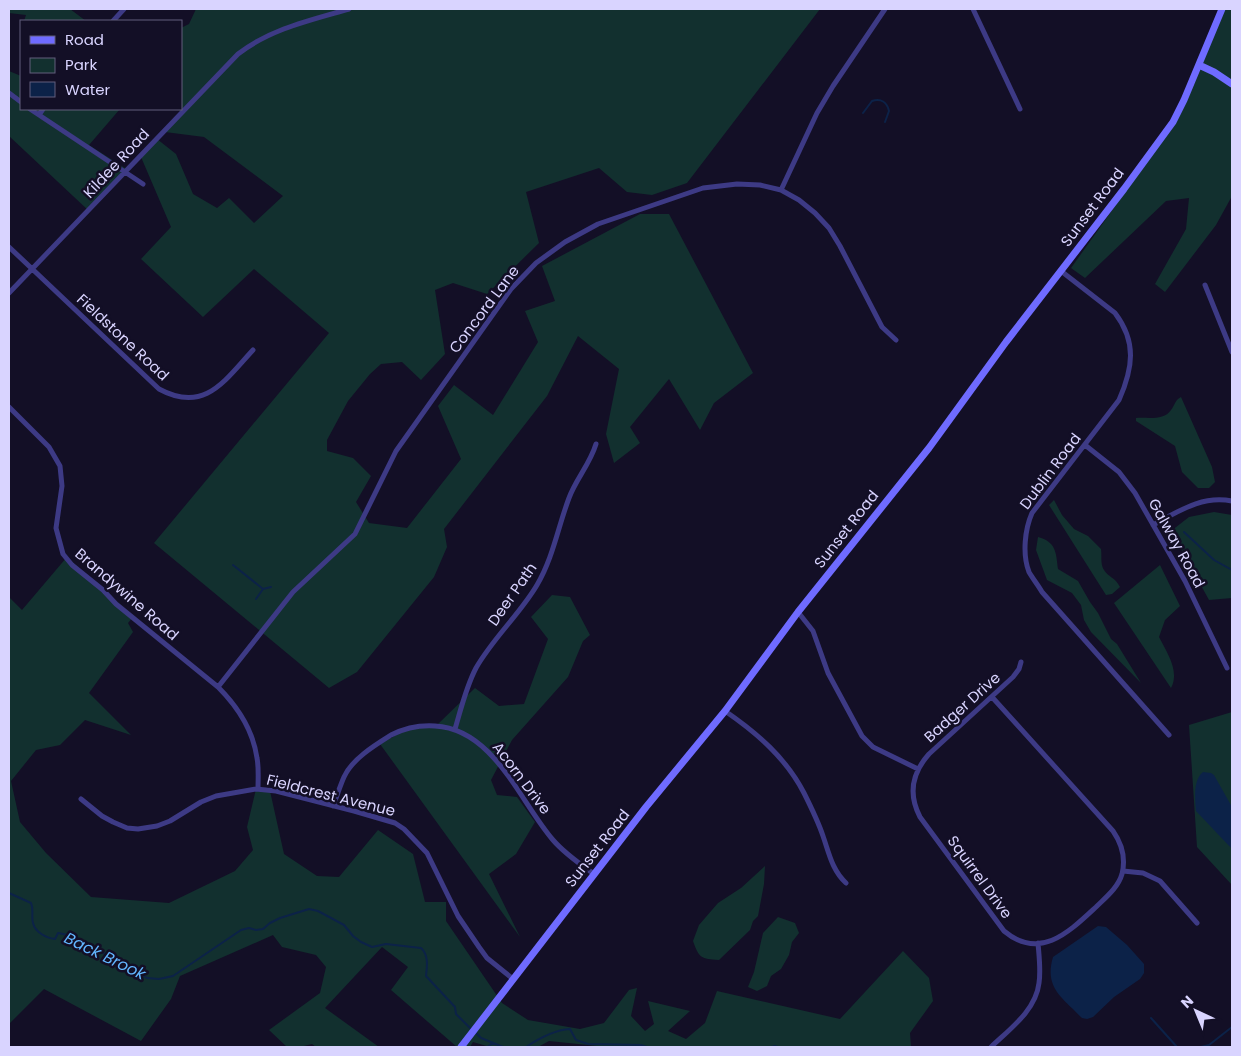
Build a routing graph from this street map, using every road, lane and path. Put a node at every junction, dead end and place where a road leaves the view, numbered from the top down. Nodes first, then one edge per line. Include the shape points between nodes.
1 (124, 9) edge
2 (349, 9) edge
3 (886, 9) edge
4 (974, 9) edge
5 (1222, 9) edge
6 (114, 20) edge
7 (1199, 65) junction
8 (1232, 84) edge
9 (9, 93) edge
10 (20, 101) edge
11 (1020, 109) dead end
12 (32, 110) edge
13 (42, 110) edge
14 (39, 115) junction
15 (124, 172) junction
16 (144, 184) dead end
17 (782, 190) junction
18 (9, 246) edge
19 (32, 268) junction
20 (1061, 271) junction
21 (1206, 285) dead end
22 (9, 293) edge
23 (896, 340) dead end
24 (253, 350) dead end
25 (1232, 352) edge
26 (9, 407) edge
27 (596, 444) dead end
28 (1085, 445) junction
29 (1232, 500) edge
30 (1154, 525) junction
31 (798, 612) junction
32 (1021, 662) dead end
33 (1227, 668) dead end
34 (218, 687) junction
35 (992, 697) junction
36 (725, 711) junction
37 (455, 729) junction
38 (1170, 735) dead end
39 (918, 769) junction
40 (258, 789) junction
41 (81, 798) dead end
42 (333, 806) junction
43 (1122, 871) junction
44 (594, 874) junction
45 (846, 883) dead end
46 (1197, 923) dead end
47 (1038, 943) junction
48 (513, 979) junction
49 (461, 1047) edge
50 (991, 1047) edge

1 - 6 street
2 - 15 street, Kildee Road via 278,31 243,50
3 - 17 street via 817,113
4 - 11 street
5 - 7 street, Sunset Road
7 - 8 street
7 - 20 street, Sunset Road via 1173,122
9 - 10 street
12 - 14 street
13 - 14 street
14 - 15 street
15 - 16 street
15 - 19 street, Kildee Road
17 - 23 street, Concord Lane via 810,209 829,228 882,327
17 - 34 street, Concord Lane via 737,184 703,188 598,224 536,263 511,289 396,451 355,534 293,592
18 - 19 street, Fieldstone Road
19 - 22 street
19 - 24 street, Fieldstone Road via 159,389 170,395 191,398 208,394
20 - 28 street, Dublin Road via 1114,313 1121,322 1132,358 1128,380 1119,400
20 - 31 street, Sunset Road via 929,448
21 - 25 street
26 - 34 street, Brandywine Road via 49,447 60,466 62,486 56,528 66,559
27 - 37 street, Deer Path via 569,497 537,586 476,668
28 - 30 street, Galway Road via 1119,472
28 - 38 street, Dublin Road via 1032,513 1027,524 1028,570 1042,592
29 - 30 street via 1202,501
30 - 33 street, Galway Road
31 - 36 street, Sunset Road
31 - 39 street via 813,630 828,673 862,736 873,747
32 - 35 street, Badger Drive via 1016,674
34 - 40 street, Brandywine Road via 241,714 250,733 257,758
35 - 39 street, Badger Drive via 929,754
35 - 43 street, Squirrel Drive via 1113,831 1122,846
36 - 44 street, Sunset Road
36 - 45 street via 760,737 791,772 805,794 837,875
37 - 42 street, Acorn Drive via 426,726 408,728 390,736 349,768
37 - 44 street, Acorn Drive via 487,750 554,840
39 - 47 street, Squirrel Drive via 912,792 920,817 1004,931 1016,940
40 - 41 street, Fieldcrest Avenue via 216,796 170,821 144,829 127,828 113,822
40 - 42 street, Fieldcrest Avenue
42 - 48 street, Fieldcrest Avenue via 395,823 404,829 427,853 458,916 478,947
43 - 46 street via 1143,873 1160,881
43 - 47 street, Squirrel Drive via 1109,894 1068,932 1053,941
44 - 48 street, Sunset Road
47 - 50 street via 1039,983 1032,1003
48 - 49 street, Sunset Road

